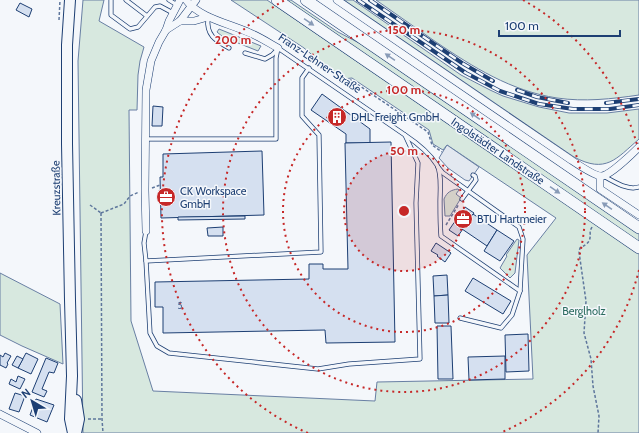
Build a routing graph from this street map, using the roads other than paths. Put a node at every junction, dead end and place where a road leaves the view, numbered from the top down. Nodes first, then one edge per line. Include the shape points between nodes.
1 (70, 0) edge
2 (111, 0) edge
3 (126, 0) edge
4 (169, 0) edge
5 (186, 0) edge
6 (196, 0) edge
7 (277, 0) edge
8 (306, 0) edge
9 (337, 0) edge
10 (179, 2) edge
11 (192, 7) junction
12 (173, 13) junction
13 (147, 16) junction
14 (208, 17) junction
15 (180, 21) junction
16 (166, 30) junction
17 (229, 48) dead end
18 (278, 48) junction
19 (245, 53) dead end
20 (309, 68) junction
21 (406, 135) junction
22 (145, 139) junction
23 (639, 147) edge
24 (438, 166) junction
25 (473, 175) dead end
26 (601, 176) junction
27 (639, 187) edge
28 (468, 191) junction
29 (462, 199) road end
30 (639, 215) edge
31 (639, 228) edge
32 (146, 231) joint
33 (639, 248) edge
34 (146, 261) junction
35 (520, 291) junction
36 (460, 318) dead end
37 (72, 376) junction
38 (0, 414) edge
39 (29, 431) edge
40 (37, 433) edge
41 (73, 433) edge
42 (76, 433) edge

1 - 37 main road, Kreuzstraße via 67,106
2 - 13 lane via 111,15 130,29 138,27
3 - 13 lane
4 - 10 lane
5 - 11 street, Franz-Lehner-Straße
6 - 11 street
7 -> 33 main road, Ingolstädter Landstraße
31 -> 8 main road, Ingolstädter Landstraße
9 - 26 street via 571,160
10 - 12 street
11 - 14 street, Franz-Lehner-Straße
11 - 15 street
12 - 13 lane via 160,6 155,7
12 - 15 street
12 - 16 street
14 - 15 street
14 - 17 lane via 207,24 211,35
14 - 18 street, Franz-Lehner-Straße via 250,33
15 - 16 street
16 - 22 street via 151,61 146,90
18 - 19 lane via 265,59
18 - 20 lane, Franz-Lehner-Straße
18 - 22 lane via 276,138
20 - 21 lane, Franz-Lehner-Straße
20 - 34 lane via 302,78 302,116 319,135 321,252
21 - 24 lane, Franz-Lehner-Straße via 420,145
21 - 34 lane via 418,163 416,203 420,359 318,369 170,353 157,346 150,334
22 - 32 street
23 - 26 street via 614,169
24 - 28 lane, Franz-Lehner-Straße via 443,173
24 - 35 lane via 441,236
25 - 28 lane via 476,180
26 - 27 lane via 625,187
26 - 30 street via 600,189
28 - 29 lane
28 - 35 lane, Franz-Lehner-Straße via 519,227 523,239
32 - 34 lane
35 - 36 lane, Franz-Lehner-Straße via 512,315 501,328
37 - 41 main road, Kreuzstraße via 70,419
37 - 42 main road, Kreuzstraße via 78,419
38 - 39 street
39 - 40 street

